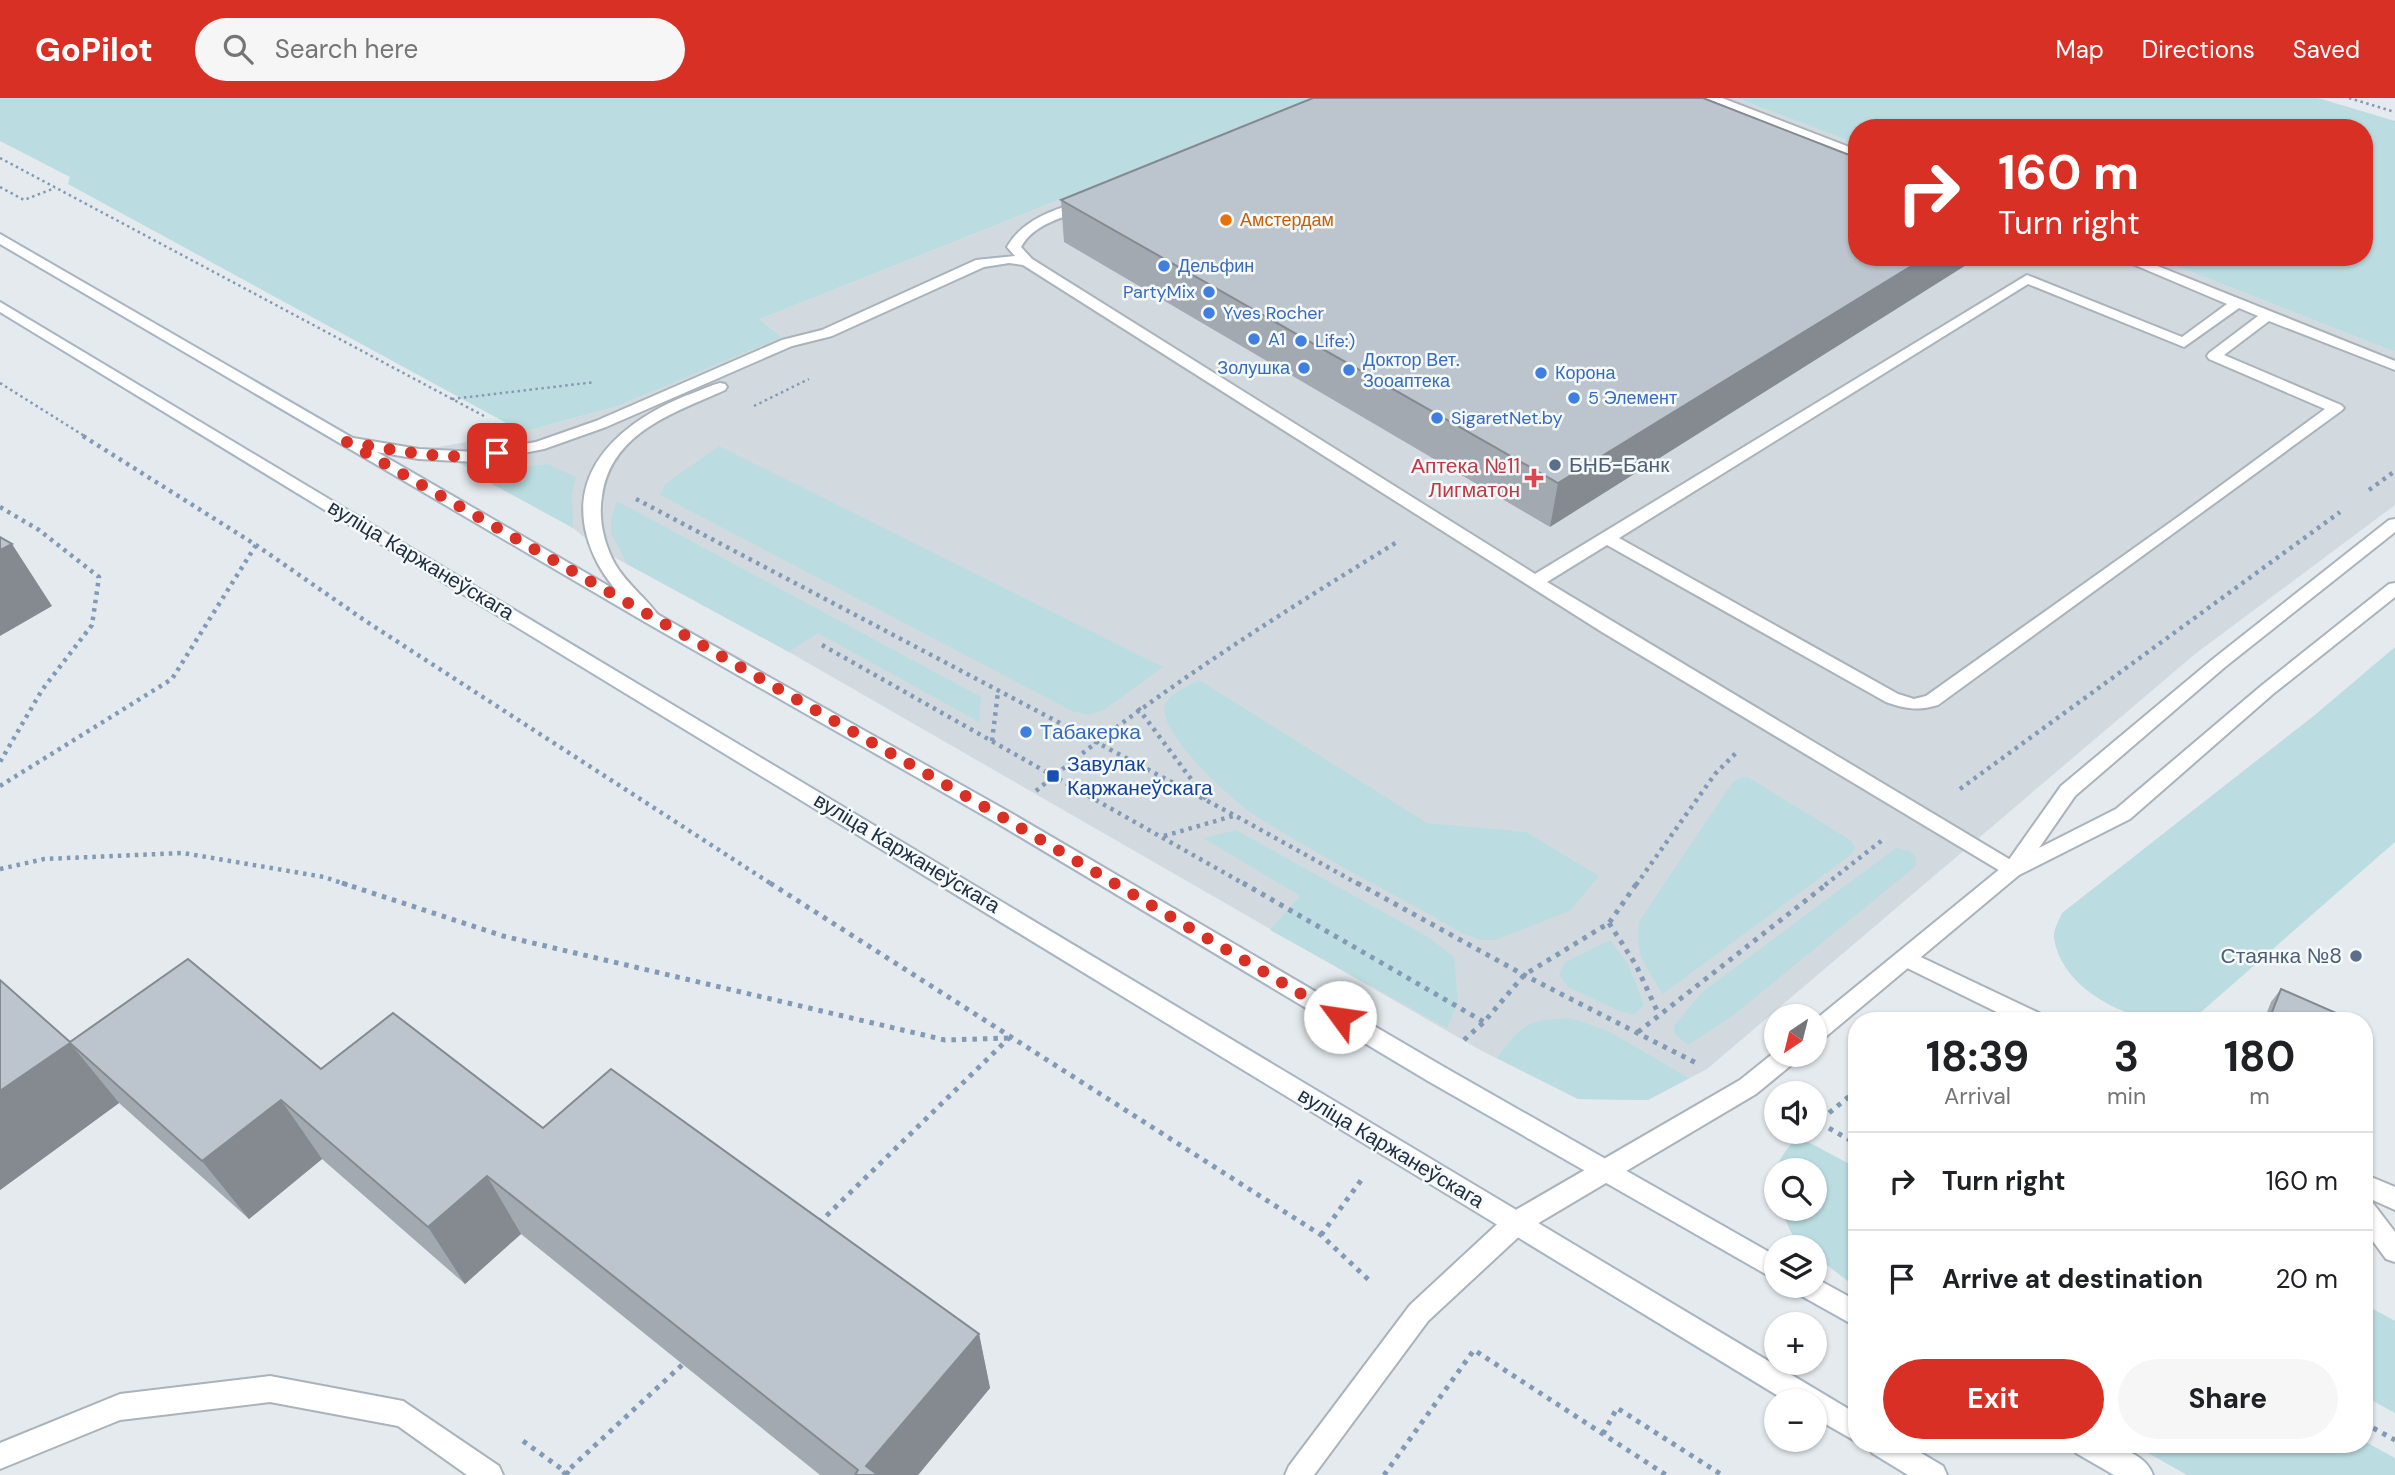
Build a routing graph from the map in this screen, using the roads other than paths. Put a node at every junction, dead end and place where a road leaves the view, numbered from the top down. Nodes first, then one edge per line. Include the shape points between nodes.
1 (1711, 98) edge
2 (1848, 151) edge
3 (1097, 200) edge
4 (0, 238) edge
5 (1027, 262) junction
6 (2145, 266) edge
7 (2237, 303) junction
8 (0, 306) edge
9 (2268, 315) junction
10 (827, 333) junction
11 (2395, 366) edge
12 (347, 442) junction
13 (2395, 524) edge
14 (1605, 537) junction
15 (1535, 582) junction
16 (2395, 588) edge
17 (651, 618) junction
18 (2012, 870) junction
19 (1908, 959) junction
20 (2017, 1012) edge
21 (1827, 1023) edge
22 (1771, 1068) edge
23 (1604, 1171) junction
24 (2373, 1188) edge
25 (2395, 1199) edge
26 (2373, 1222) edge
27 (1516, 1223) junction
28 (2395, 1251) edge
29 (1764, 1262) edge
30 (1827, 1298) edge
31 (1848, 1310) edge
32 (1792, 1389) edge
33 (1827, 1410) edge
34 (1848, 1423) edge
35 (1896, 1453) edge
36 (2101, 1453) edge
37 (0, 1456) edge
38 (490, 1475) edge
39 (1298, 1475) edge
40 (1934, 1475) edge
41 (2140, 1475) edge

1 - 2 main road
3 - 5 main road via 1025,230 1014,247
4 - 12 main road
5 - 10 lane via 981,263
5 - 15 lane
6 - 7 main road
7 - 9 main road
7 - 14 main road via 2184,343 2027,279
8 - 27 main road, вуліца Каржанеўскага
9 - 11 main road
9 - 14 lane via 2214,356 2336,408 1932,701 1913,705 1892,698
10 - 12 lane via 788,343 539,446 476,457 419,454
10 - 17 main road via 800,351 653,418 629,433 596,477 592,503 595,536 617,581
12 - 17 main road
13 - 18 main road via 2219,663 2068,791
14 - 15 main road
15 - 18 lane
16 - 18 main road via 2123,814
17 - 23 main road via 1004,818
18 - 19 main road
19 - 20 main road
19 - 21 main road
22 - 23 main road via 1748,1087
23 - 27 main road
23 - 29 main road
24 - 25 main road
26 - 28 main road
27 - 32 main road, вуліца Каржанеўскага
27 - 39 main road via 1419,1314
30 - 31 main road
33 - 34 main road, вуліца Каржанеўскага
35 - 40 main road
36 - 41 main road
37 - 38 main road via 120,1407 270,1389 403,1414

